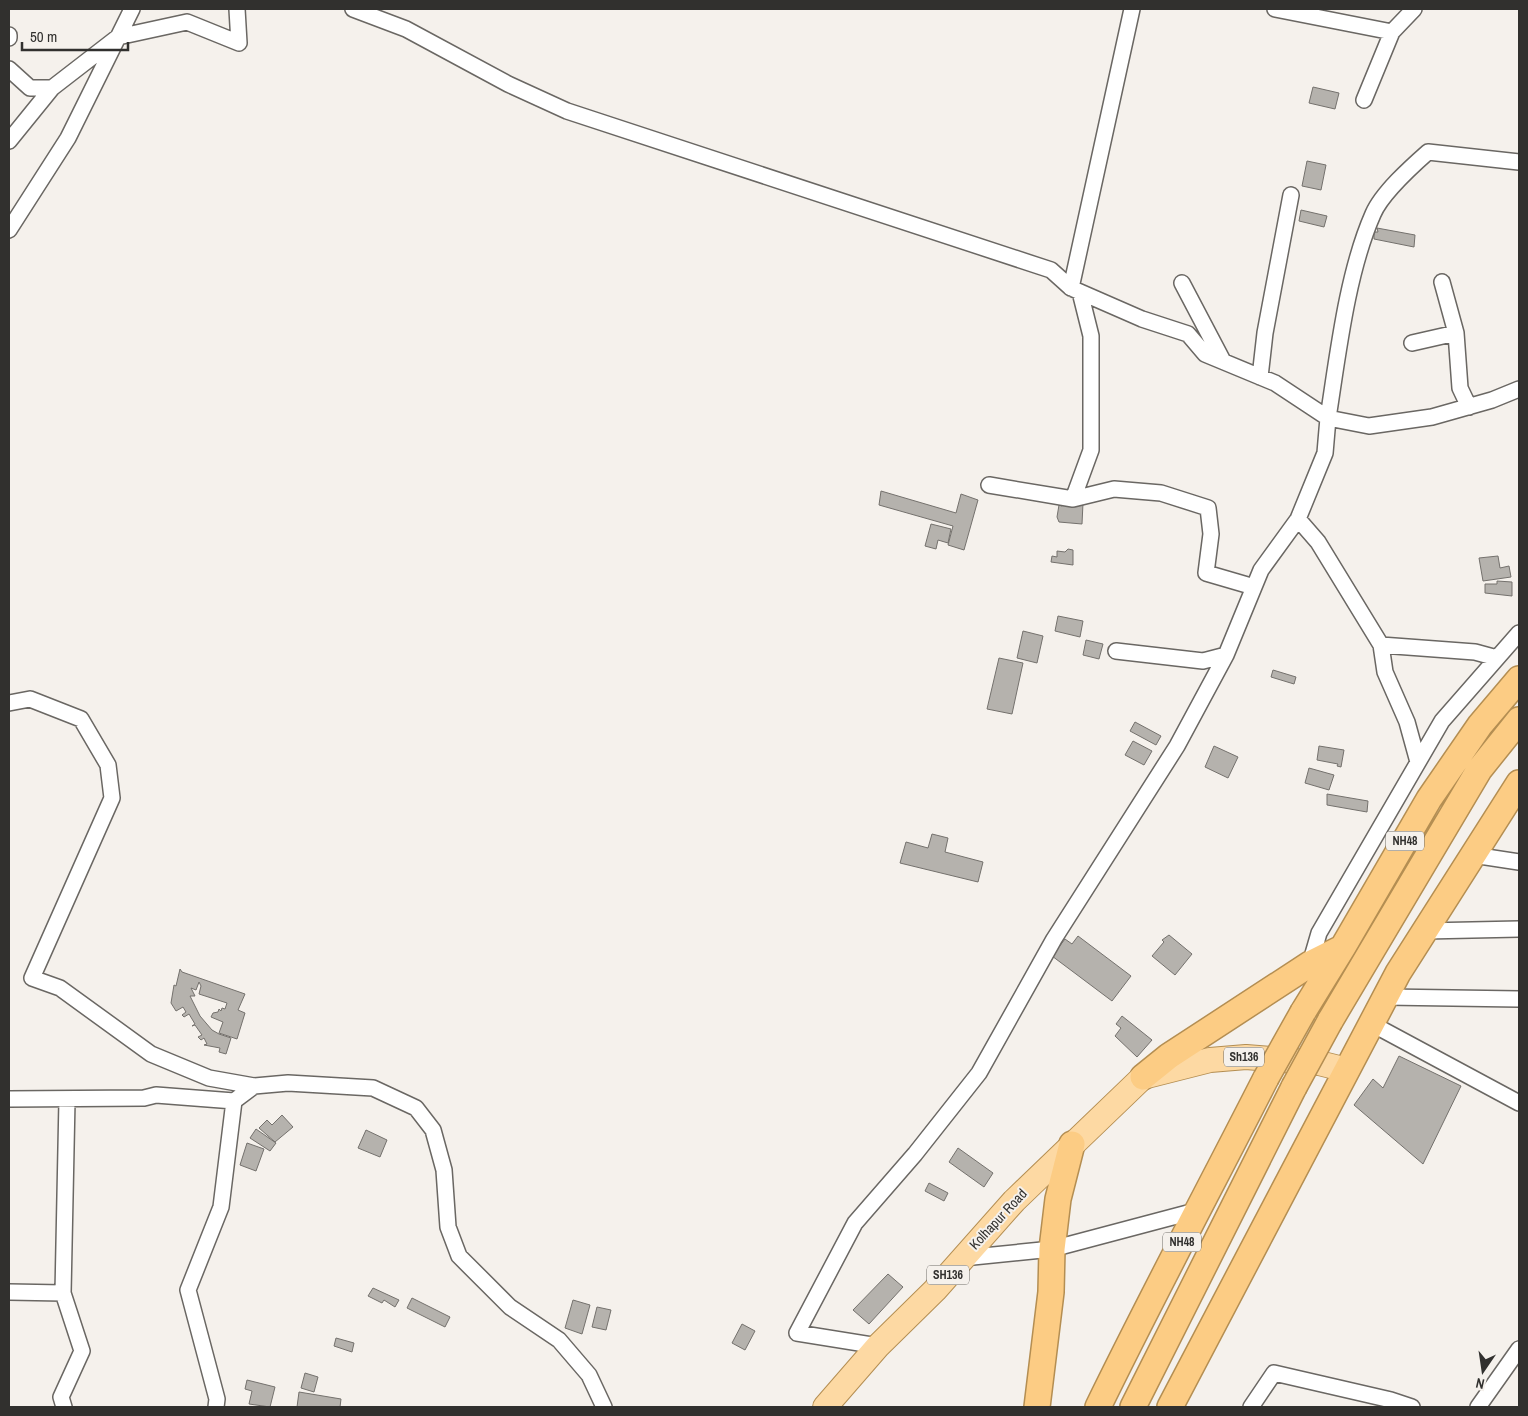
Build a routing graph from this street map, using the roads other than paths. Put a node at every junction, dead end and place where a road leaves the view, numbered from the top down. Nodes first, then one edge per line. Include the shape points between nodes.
1 (132, 9) edge
2 (237, 9) edge
3 (353, 9) edge
4 (1132, 9) edge
5 (1276, 9) edge
6 (1414, 9) edge
7 (1392, 32) junction
8 (118, 36) junction
9 (9, 69) edge
10 (52, 88) junction
11 (1364, 100) dead end
12 (9, 141) edge
13 (1519, 162) edge
14 (1291, 195) dead end
15 (9, 230) edge
16 (1442, 282) dead end
17 (1182, 283) dead end
18 (1075, 290) junction
19 (1456, 332) junction
20 (1412, 343) dead end
21 (1223, 361) junction
22 (1260, 377) junction
23 (1519, 389) edge
24 (1469, 407) junction
25 (1328, 418) junction
26 (989, 485) dead end
27 (1073, 499) junction
28 (1298, 519) junction
29 (1254, 587) junction
30 (1519, 633) edge
31 (1381, 645) junction
32 (1116, 651) dead end
33 (1226, 654) junction
34 (1497, 658) junction
35 (1519, 679) edge
36 (9, 703) edge
37 (1519, 720) edge
38 (1418, 762) junction
39 (1518, 786) edge
40 (1473, 855) junction
41 (1519, 862) edge
42 (1519, 929) edge
43 (1425, 931) junction
44 (1343, 947) junction
45 (1310, 964) junction
46 (1386, 997) junction
47 (1519, 999) edge
48 (1372, 1024) junction
49 (1347, 1070) junction
50 (1143, 1077) junction
51 (254, 1086) junction
52 (9, 1099) edge
53 (67, 1100) junction
54 (234, 1101) junction
55 (1519, 1103) edge
56 (1072, 1144) junction
57 (1200, 1210) junction
58 (1052, 1249) junction
59 (963, 1258) junction
60 (9, 1292) edge
61 (63, 1293) junction
62 (878, 1346) junction
63 (1519, 1349) edge
64 (64, 1407) edge
65 (216, 1407) edge
66 (604, 1407) edge
67 (824, 1407) edge
68 (1037, 1407) edge
69 (1098, 1407) edge
70 (1133, 1407) edge
71 (1170, 1407) edge
72 (1251, 1407) edge
73 (1412, 1407) edge
74 (1478, 1407) edge

1 - 8 street
2 - 8 street via 239,43 187,22
3 - 18 street via 406,29 566,111 1051,270
4 - 18 street
5 - 7 street
6 - 7 street
7 - 11 street
8 - 10 street
8 - 15 street via 68,138
9 - 10 street via 30,88
10 - 12 street
13 - 25 street via 1428,152 1403,175 1374,213 1355,272
14 - 22 street
16 - 19 street
17 - 21 street
18 - 21 street via 1142,319 1188,334 1205,354
18 - 27 street via 1091,336 1090,450
19 - 20 street
19 - 24 street via 1460,388
21 - 22 street
22 - 25 street via 1275,383
23 - 24 street
24 - 25 street via 1432,417 1370,426
25 - 28 street via 1326,453
26 - 27 street
27 - 29 street via 1114,489 1161,493 1208,508 1211,534 1206,573
28 - 29 street via 1261,570
28 - 31 street via 1318,542
29 - 33 street
30 - 34 street
31 - 34 street via 1475,652
31 - 38 street via 1385,672 1407,722
32 - 33 street via 1203,661
33 - 62 street via 1177,746 1054,939 979,1073 855,1223 797,1333
34 - 38 street via 1442,721
35 - 44 highway, NH48 via 1480,725 1428,799
36 - 51 street via 30,699 81,719 108,765 112,798 32,978 60,988 151,1054 209,1078
37 - 70 highway, NH48, bridge via 1479,770 1330,1021 1294,1086
38 - 45 street via 1319,933
39 - 40 highway
40 - 41 street
40 - 43 highway
42 - 43 street
43 - 46 highway
44 - 45 highway
44 - 57 highway, NH48, bridge via 1266,1078
45 - 50 highway via 1169,1056
46 - 47 street
46 - 48 highway
48 - 49 highway
48 - 55 street
49 - 50 main road, Sh136 via 1319,1063 1246,1057 1210,1060
49 - 71 highway
50 - 56 main road, SH136
51 - 54 street
51 - 66 street via 288,1083 373,1088 416,1108 433,1130 444,1170 448,1227 459,1256 510,1307 559,1340 590,1375
52 - 53 street
53 - 54 street via 156,1095
53 - 61 street
54 - 65 street via 220,1207 188,1290 217,1398
56 - 58 highway via 1058,1200
56 - 59 main road, Kolhapur Road / SH136 via 1014,1201
57 - 58 street
57 - 69 highway, NH48 via 1151,1299
58 - 59 street
58 - 68 highway via 1051,1292
59 - 62 main road, Kolhapur Road / SH136
60 - 61 street
61 - 64 street via 82,1351 61,1397
62 - 67 main road, Kolhapur Road / SH136
63 - 74 street
72 - 73 street via 1274,1373

